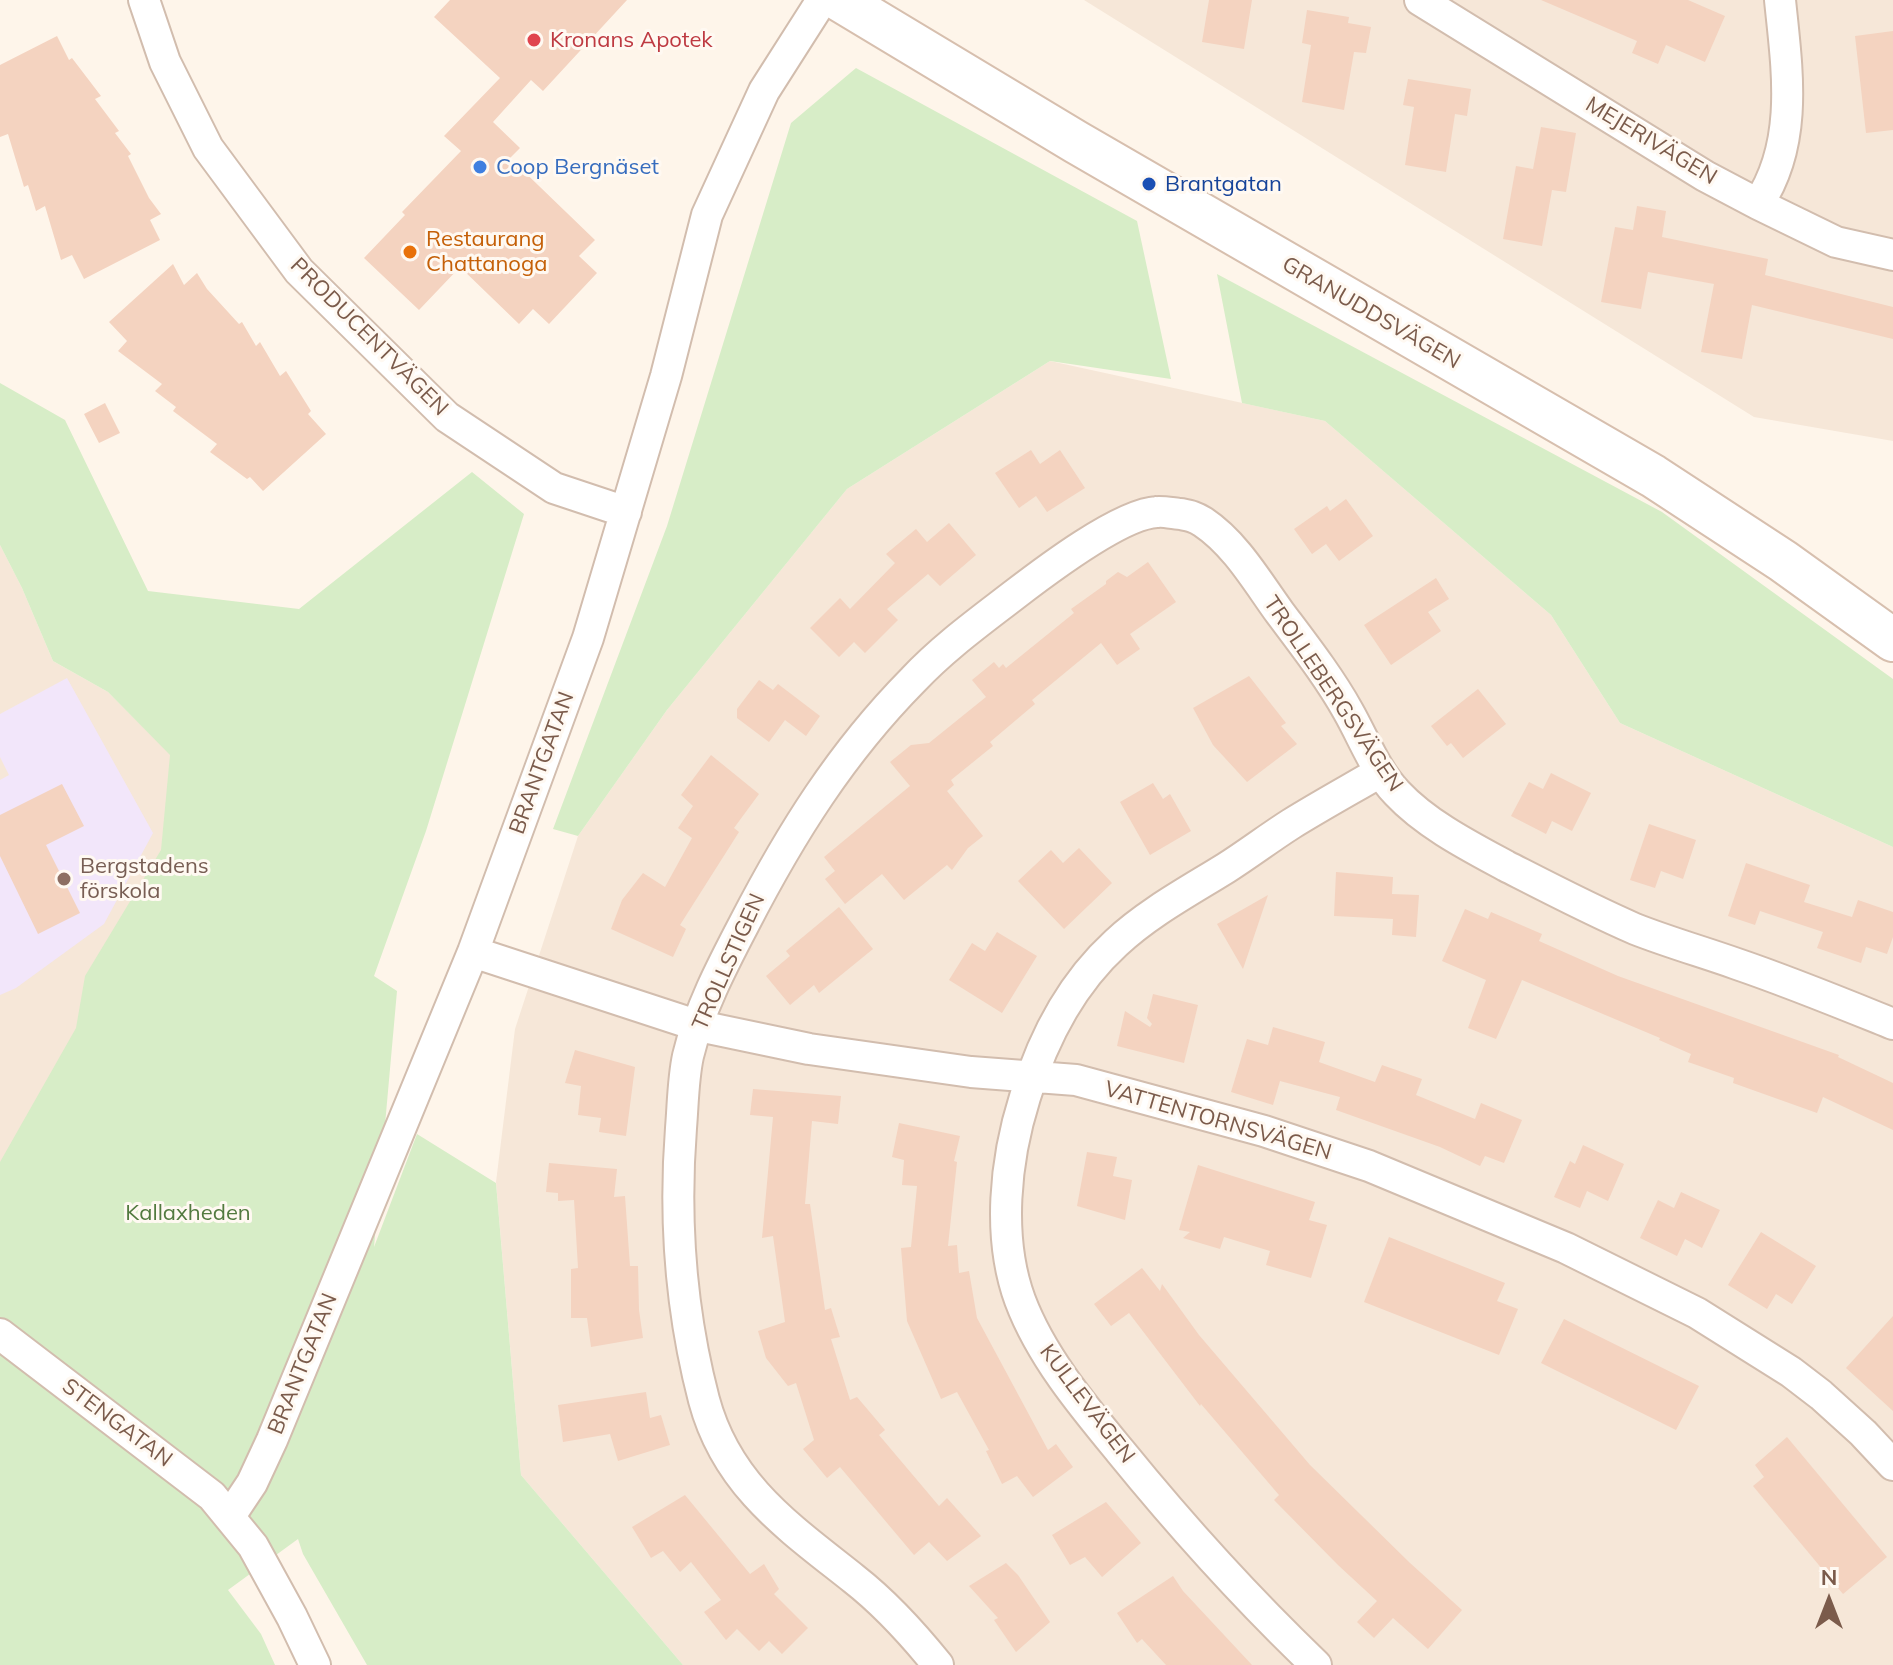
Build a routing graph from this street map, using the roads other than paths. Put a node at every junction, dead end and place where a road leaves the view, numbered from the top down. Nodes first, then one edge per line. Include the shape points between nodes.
1 (144, 0) edge
2 (822, 0) edge
3 (840, 0) edge
4 (1420, 0) edge
5 (1780, 0) edge
6 (1758, 204) junction
7 (1893, 255) edge
8 (626, 512) junction
9 (1137, 517) joint
10 (1893, 640) edge
11 (1380, 772) junction
12 (473, 952) junction
13 (1893, 1024) edge
14 (699, 1026) junction
15 (1031, 1077) junction
16 (0, 1334) edge
17 (1893, 1465) edge
18 (230, 1516) junction
19 (315, 1665) edge
20 (938, 1665) edge
21 (1316, 1665) edge

1 - 8 street, PRODUCENTVÄGEN via 165,62 208,148 299,271 447,417 554,488
2 - 8 street, BRANTGATAN via 764,91 707,215
3 - 10 street, GRANUDDSVÄGEN via 1653,476
4 - 6 street, MEJERIVÄGEN
5 - 6 street via 1788,82 1783,148
6 - 7 street, MEJERIVÄGEN via 1836,242
8 - 12 street, BRANTGATAN via 588,638
9 - 11 street, TROLLEBERGSVÄGEN via 1156,512 1190,516 1219,535 1334,687
9 - 14 street, TROLLSTIGEN via 1063,560 972,627 916,677 857,742 776,861 727,956
11 - 13 street, TROLLEBERGSVÄGEN via 1411,806 1440,827 1567,898 1635,929
11 - 15 street, KULLEVÄGEN via 1293,823 1117,942 1058,1014
12 - 14 street, VATTENTORNSVÄGEN
12 - 18 street, BRANTGATAN via 272,1440
14 - 15 street, VATTENTORNSVÄGEN via 809,1049
14 - 20 street, TROLLSTIGEN via 689,1056 676,1185 680,1252 705,1405 736,1472 768,1509 881,1603
15 - 17 street, VATTENTORNSVÄGEN via 1076,1080 1264,1131 1369,1166 1577,1253 1697,1313 1791,1372
15 - 21 street, KULLEVÄGEN via 1010,1163 1006,1222 1016,1285 1037,1337 1158,1498
16 - 18 street, STENGATAN via 193,1481
18 - 19 street, STENGATAN via 270,1576

